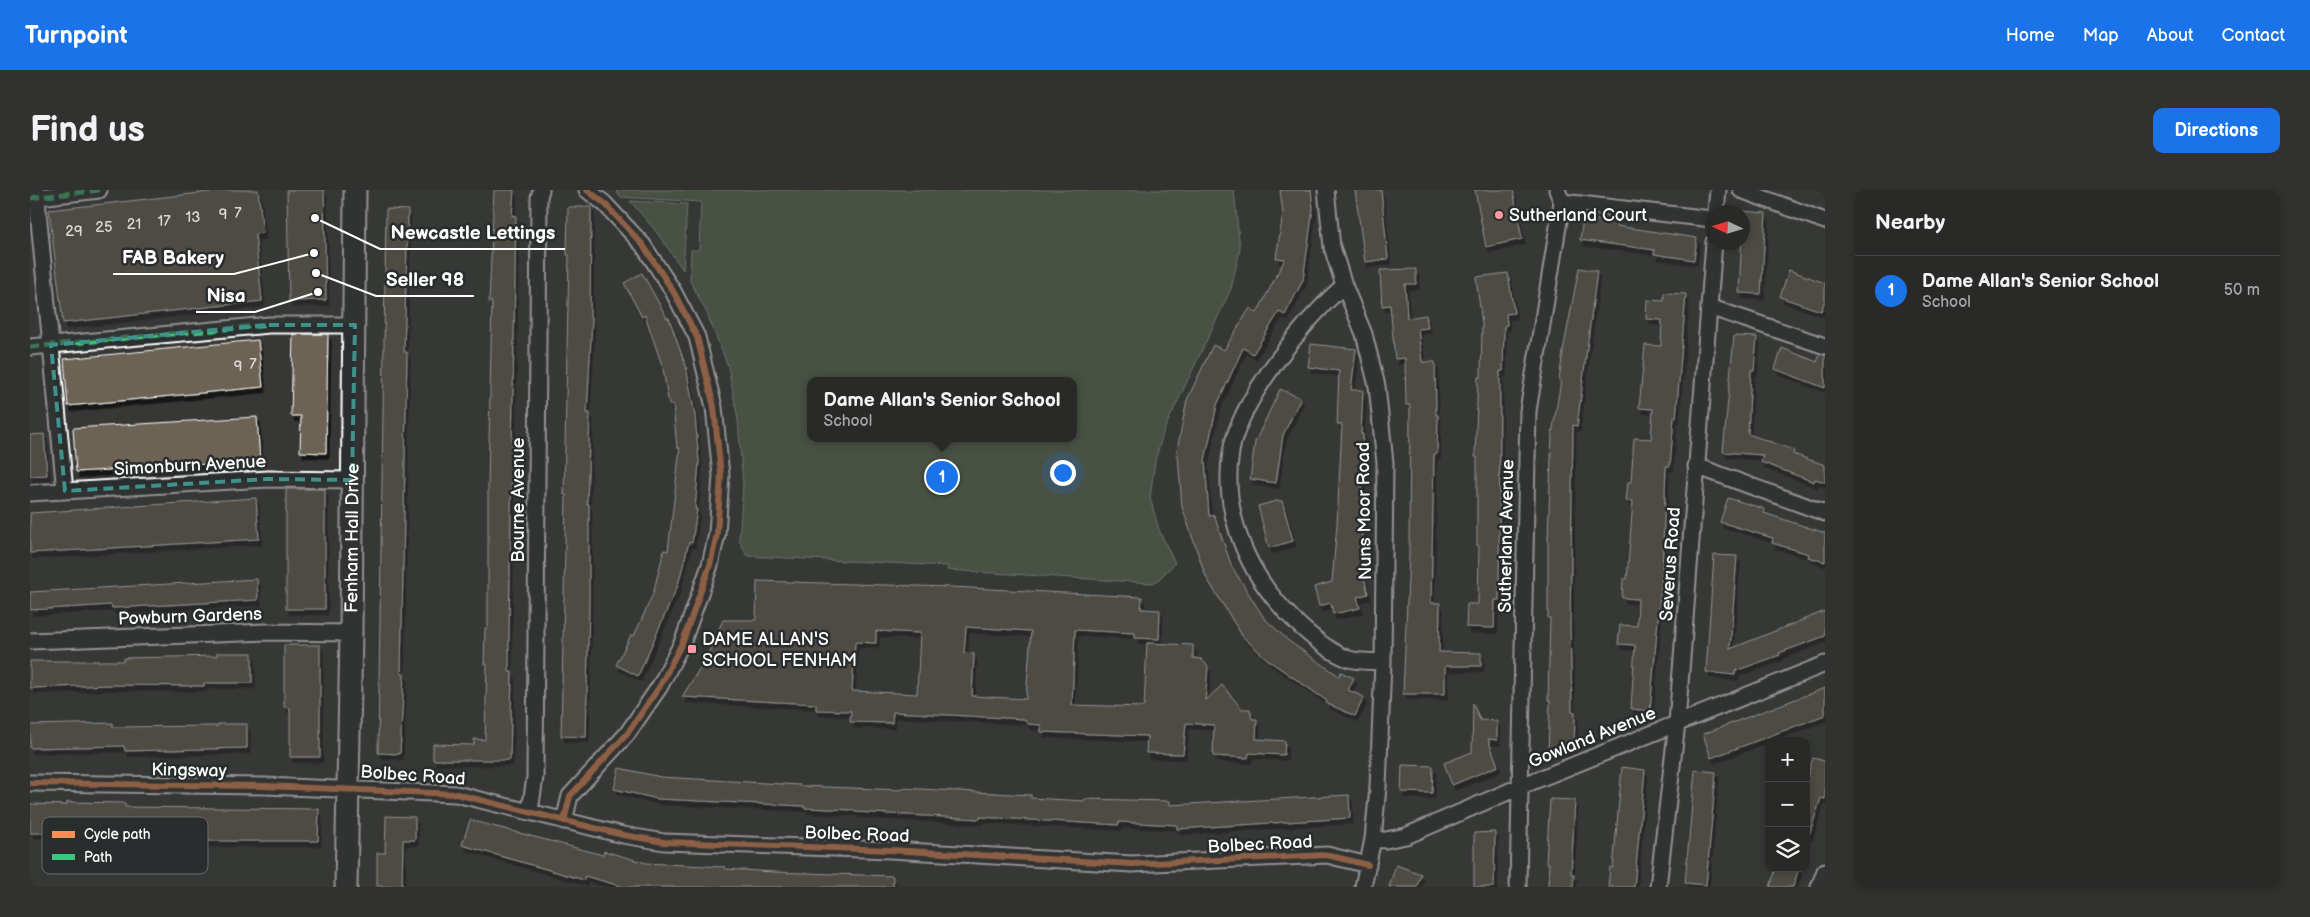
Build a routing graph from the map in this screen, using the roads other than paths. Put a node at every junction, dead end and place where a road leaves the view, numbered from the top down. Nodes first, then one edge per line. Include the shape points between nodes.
1 (99, 190) edge
2 (355, 190) edge
3 (541, 190) edge
4 (586, 190) edge
5 (1326, 190) edge
6 (1718, 190) edge
7 (1741, 190) edge
8 (34, 195) edge
9 (1559, 196) edge
10 (1717, 205) edge
11 (1705, 218) edge
12 (1825, 221) edge
13 (1713, 250) edge
14 (1344, 285) junction
15 (1709, 307) junction
16 (355, 325) junction
17 (51, 345) junction
18 (1825, 346) edge
19 (30, 347) edge
20 (1696, 466) junction
21 (352, 480) junction
22 (64, 491) junction
23 (30, 493) edge
24 (1825, 513) edge
25 (351, 634) junction
26 (30, 641) edge
27 (1383, 662) junction
28 (1825, 664) edge
29 (1677, 723) junction
30 (30, 783) edge
31 (1519, 787) junction
32 (348, 789) junction
33 (530, 811) junction
34 (564, 821) junction
35 (1373, 839) junction
36 (1368, 865) junction
37 (1825, 871) edge
38 (346, 887) edge
39 (1363, 887) edge
40 (1518, 887) edge
41 (1658, 887) edge
42 (1819, 887) edge

1 - 8 street
2 - 16 street, Fenham Hall Drive
3 - 33 street, Bourne Avenue via 535,777
4 - 34 street via 643,245 673,291 697,337 714,407 721,476 717,534 710,565 683,641 660,686 627,734 570,796
5 - 14 street, Nuns Moor Road via 1332,247
6 - 10 street
7 - 12 street
8 - 17 street
9 - 11 street
9 - 31 street, Sutherland Avenue via 1528,411
13 - 15 street, Severus Road
14 - 27 street, Nuns Moor Road via 1364,334 1377,386 1384,464
14 - 27 street via 1326,302 1265,377 1244,414 1231,452 1229,487 1234,520 1262,585 1316,640 1349,659
15 - 18 street
15 - 20 street, Severus Road
16 - 17 street via 269,324
16 - 21 street, Fenham Hall Drive
17 - 19 street
17 - 22 street
20 - 24 street
20 - 29 street, Severus Road
21 - 22 street, Simonburn Avenue via 268,479
21 - 25 street, Fenham Hall Drive
22 - 23 street, Simonburn Avenue
25 - 26 street, Powburn Gardens via 266,632
25 - 32 street, Fenham Hall Drive
27 - 35 street, Nuns Moor Road
28 - 29 street, Gowland Avenue
29 - 31 street, Gowland Avenue
29 - 41 street, Severus Road
30 - 32 street, Kingsway
31 - 35 street, Gowland Avenue via 1406,836
31 - 40 street, Sutherland Avenue
32 - 33 street, Bolbec Road via 456,794
32 - 38 street, Fenham Hall Drive
33 - 34 street, Bolbec Road
34 - 36 street, Bolbec Road via 664,842 890,850 1132,864 1328,855
35 - 36 street, Nuns Moor Road
36 - 39 street, Nuns Moor Road
37 - 42 street

